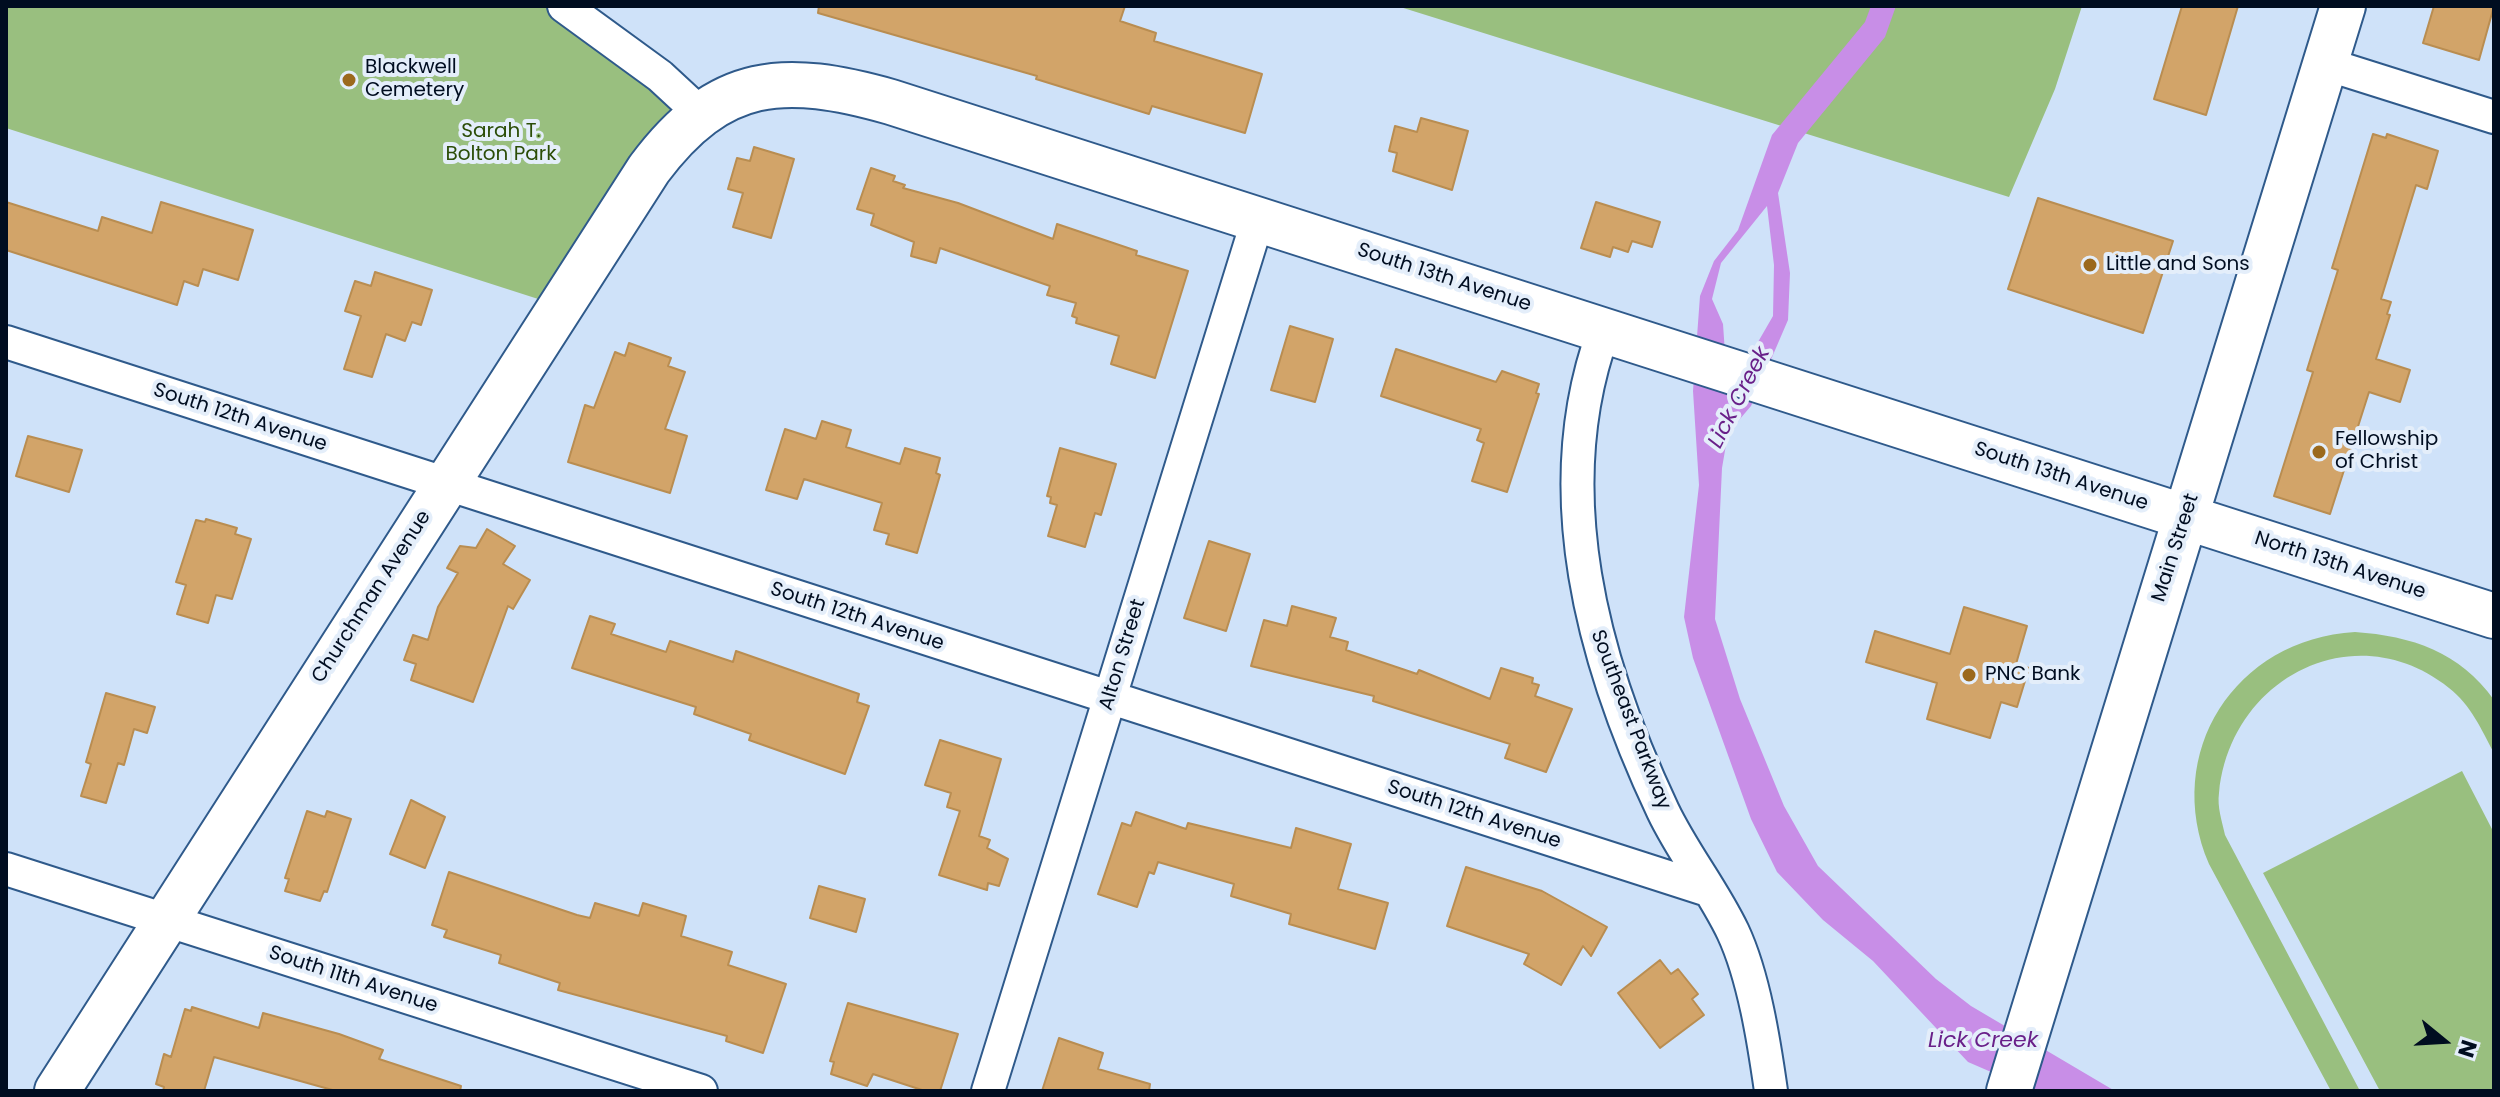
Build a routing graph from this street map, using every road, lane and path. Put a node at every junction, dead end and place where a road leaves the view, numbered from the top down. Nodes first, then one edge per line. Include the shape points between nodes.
1 (564, 6) edge
2 (2343, 6) edge
3 (2326, 64) junction
4 (701, 114) junction
5 (2494, 117) edge
6 (1258, 219) junction
7 (1623, 336) junction
8 (6, 342) edge
9 (445, 484) junction
10 (2186, 517) junction
11 (2494, 616) edge
12 (1109, 699) junction
13 (6, 869) edge
14 (1708, 890) junction
15 (165, 920) junction
16 (57, 1091) edge
17 (701, 1091) edge
18 (988, 1091) edge
19 (1771, 1091) edge
20 (2009, 1091) edge

1 - 4 street via 660,76
2 - 3 street, Main Street
3 - 5 street
3 - 10 street, Main Street
4 - 6 street, South 13th Avenue via 754,88 839,88
4 - 9 street, Churchman Avenue via 643,176
6 - 7 street, South 13th Avenue
6 - 12 street, Alton Street
7 - 10 street, South 13th Avenue
7 - 14 street, Southeast Parkway via 1594,357 1580,444 1581,560 1596,636 1623,711 1664,812
8 - 9 street, South 12th Avenue
9 - 12 street, South 12th Avenue
9 - 15 street, Churchman Avenue
10 - 11 street, North 13th Avenue
10 - 20 street, Main Street
12 - 14 street, South 12th Avenue
12 - 18 street, Alton Street
13 - 15 street, South 11th Avenue
14 - 19 street, Southeast Parkway via 1735,936 1760,1020
15 - 16 street, Churchman Avenue
15 - 17 street, South 11th Avenue

